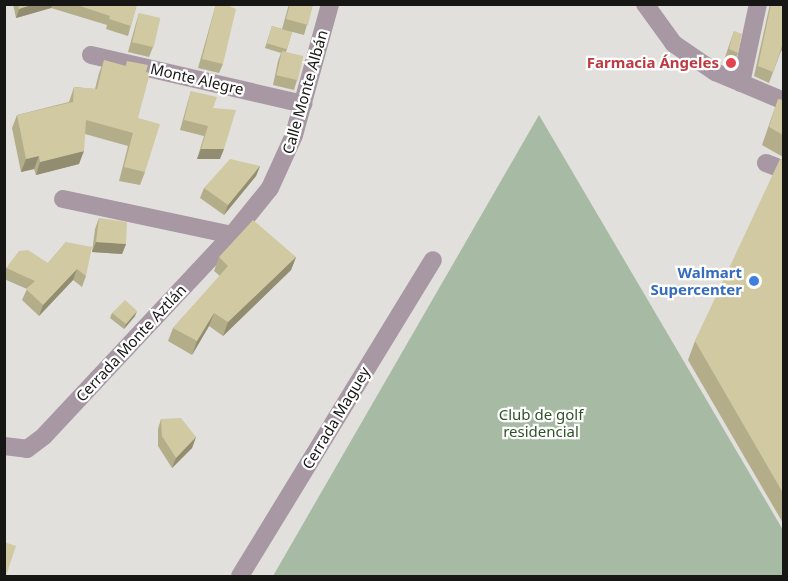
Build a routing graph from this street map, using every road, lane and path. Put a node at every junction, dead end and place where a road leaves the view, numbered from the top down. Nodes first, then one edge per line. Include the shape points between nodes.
1 (330, 4) edge
2 (645, 4) edge
3 (758, 4) edge
4 (91, 55) dead end
5 (741, 83) junction
6 (783, 101) edge
7 (303, 104) junction
8 (766, 163) dead end
9 (783, 170) edge
10 (63, 199) dead end
11 (232, 235) junction
12 (433, 260) dead end
13 (4, 446) edge
14 (240, 576) edge

1 - 7 street, Calle Monte Albán
2 - 5 street via 674,44 715,72
3 - 5 street
4 - 7 street, Monte Alegre
5 - 6 street
7 - 11 street, Calle Monte Albán via 281,169
8 - 9 street
10 - 11 street
11 - 13 street, Cerrada Monte Aztlán via 44,436 27,448
12 - 14 street, Cerrada Maguey

